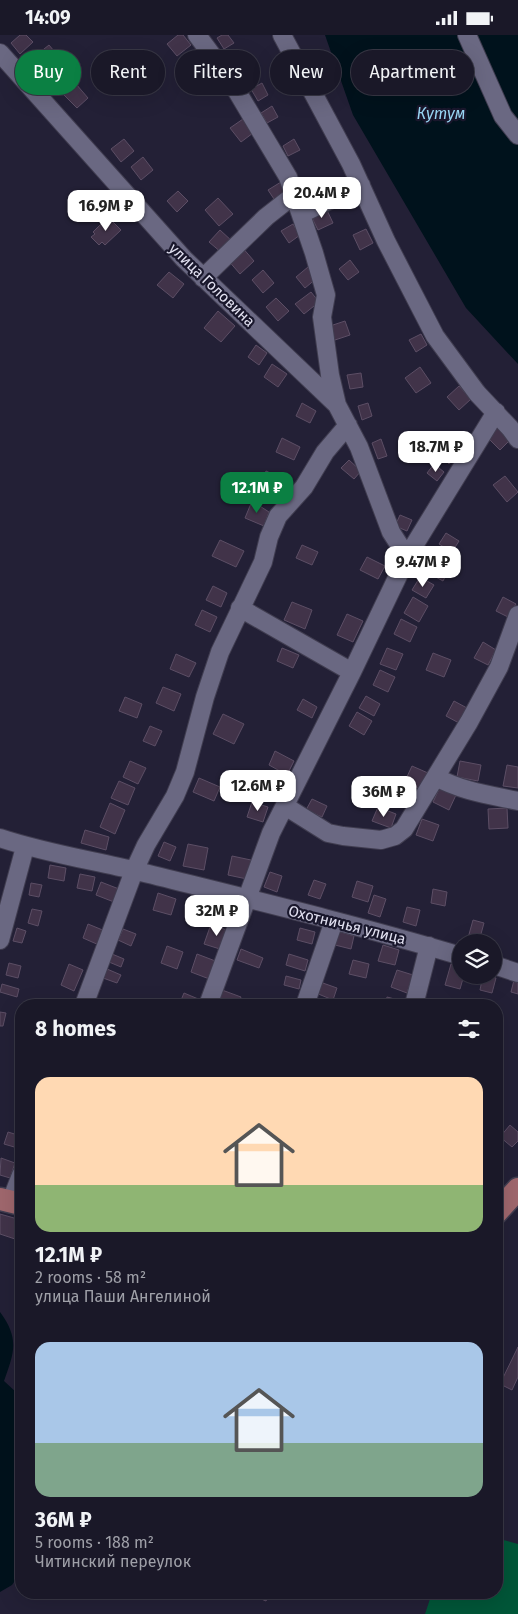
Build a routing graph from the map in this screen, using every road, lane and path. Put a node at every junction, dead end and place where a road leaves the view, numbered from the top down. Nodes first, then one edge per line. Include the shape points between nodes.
1 (197, 35) edge
2 (282, 35) edge
3 (466, 35) edge
4 (0, 53) edge
5 (518, 135) edge
6 (361, 185) junction
7 (294, 195) junction
8 (301, 214) junction
9 (204, 278) junction
10 (337, 405) junction
11 (496, 412) junction
12 (348, 425) junction
13 (518, 439) edge
14 (407, 557) junction
15 (240, 608) junction
16 (518, 615) edge
17 (352, 672) junction
18 (436, 777) junction
19 (518, 801) edge
20 (284, 806) junction
21 (0, 838) edge
22 (25, 847) junction
23 (134, 871) junction
24 (247, 899) junction
25 (334, 921) junction
26 (0, 941) edge
27 (429, 946) junction
28 (452, 953) edge
29 (502, 968) edge
30 (518, 973) edge
31 (86, 999) edge
32 (210, 999) edge
33 (307, 999) edge
34 (416, 999) edge
35 (518, 1189) edge
36 (503, 1205) edge

1 - 7 street via 229,78 288,177
2 - 6 street
3 - 5 street via 503,116
4 - 9 street, улица Головина
6 - 8 street
6 - 11 street via 435,336 477,393
7 - 8 street
7 - 9 street via 266,217
8 - 10 street via 326,295 322,317
9 - 10 street, улица Головина
10 - 12 street, улица Головина
11 - 13 street
11 - 14 street
12 - 14 street, улица Головина via 391,532
12 - 15 street via 325,452 304,487 278,515 263,562
14 - 17 street
15 - 17 street
15 - 23 street via 220,652 185,772
16 - 18 street via 499,667
17 - 20 street
18 - 19 street via 464,789
18 - 20 street via 404,829 381,840 328,833
20 - 24 street
21 - 22 street, Охотничья улица
22 - 23 street, Охотничья улица
22 - 26 street
23 - 24 street, Охотничья улица
23 - 31 street
24 - 25 street, Охотничья улица
24 - 32 street
25 - 27 street, Охотничья улица
25 - 33 street
27 - 28 street, Охотничья улица
27 - 34 street
29 - 30 street
35 - 36 main road

